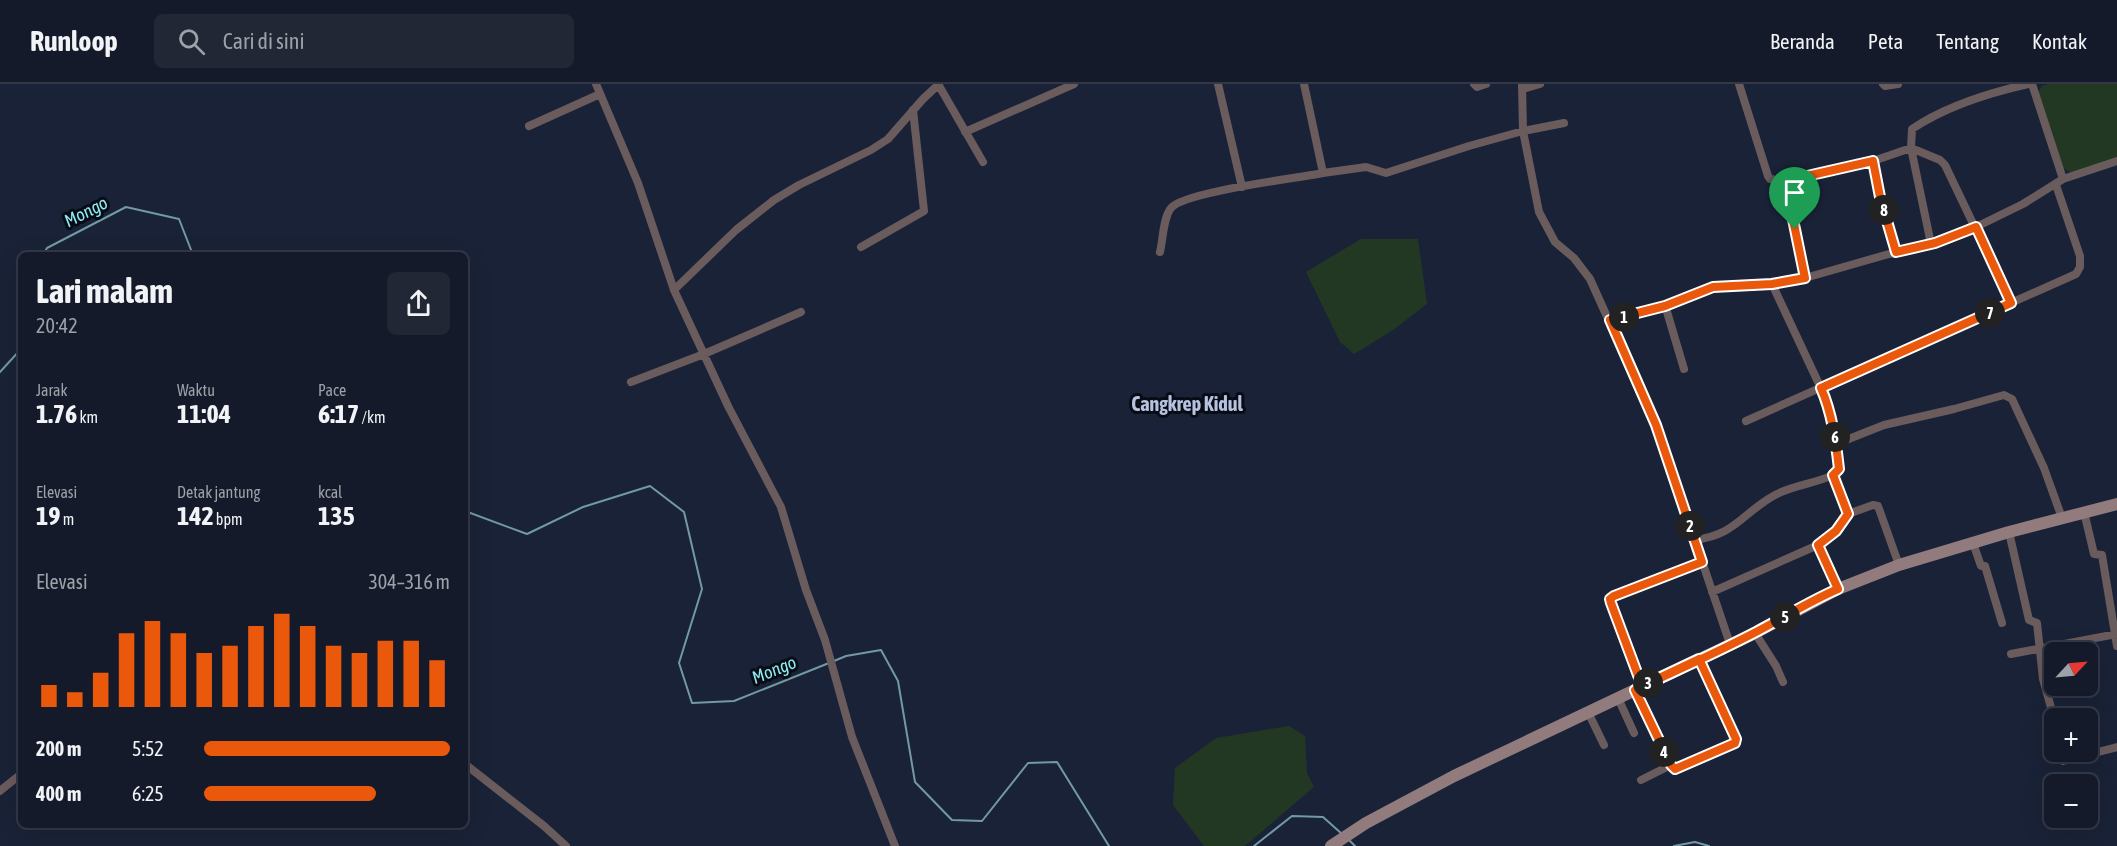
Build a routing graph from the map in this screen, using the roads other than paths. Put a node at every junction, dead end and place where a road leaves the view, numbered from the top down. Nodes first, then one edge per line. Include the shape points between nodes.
1 (596, 84) edge
2 (938, 84) edge
3 (1074, 84) edge
4 (1218, 84) edge
5 (1304, 84) edge
6 (1474, 84) edge
7 (1486, 84) edge
8 (1540, 84) edge
9 (1739, 84) edge
10 (1883, 84) edge
11 (1898, 84) edge
12 (2030, 84) edge
13 (1522, 86) edge
14 (600, 94) junction
15 (913, 110) junction
16 (1564, 123) dead end
17 (529, 126) dead end
18 (1523, 131) junction
19 (965, 132) junction
20 (1911, 148) junction
21 (1873, 161) junction
22 (2117, 161) edge
23 (983, 162) dead end
24 (1323, 173) junction
25 (1785, 181) junction
26 (2059, 182) junction
27 (1242, 187) junction
28 (1976, 227) junction
29 (1931, 244) junction
30 (861, 247) dead end
31 (1161, 252) dead end
32 (1896, 252) junction
33 (1805, 278) junction
34 (1772, 284) junction
35 (674, 290) junction
36 (2011, 303) junction
37 (1665, 306) junction
38 (801, 312) dead end
39 (1610, 320) junction
40 (704, 354) junction
41 (1684, 369) dead end
42 (631, 382) dead end
43 (1821, 388) junction
44 (1746, 421) dead end
45 (1836, 444) junction
46 (1833, 475) junction
47 (2117, 504) edge
48 (2084, 512) junction
49 (1848, 514) junction
50 (2061, 518) junction
51 (2009, 532) junction
52 (1694, 540) junction
53 (1973, 543) junction
54 (1818, 545) junction
55 (1702, 562) junction
56 (1899, 565) junction
57 (1838, 589) junction
58 (1712, 592) junction
59 (2002, 623) dead end
60 (1755, 633) junction
61 (2116, 635) edge
62 (1730, 644) junction
63 (2117, 646) edge
64 (2039, 649) junction
65 (2011, 654) dead end
66 (1699, 659) junction
67 (1783, 682) dead end
68 (1638, 688) junction
69 (1618, 698) junction
70 (2051, 708) edge
71 (1588, 712) junction
72 (1634, 733) dead end
73 (1604, 745) dead end
74 (2117, 747) edge
75 (2098, 752) edge
76 (1671, 765) junction
77 (468, 766) edge
78 (18, 777) edge
79 (1641, 780) dead end
80 (0, 792) edge
81 (1336, 843) edge
82 (566, 846) edge
83 (896, 846) edge

1 - 14 street
2 - 15 street
2 - 19 street
3 - 19 street
4 - 27 street
5 - 24 street
6 - 7 street
8 - 13 street
9 - 25 street via 1768,176
10 - 11 street
12 - 20 street via 1990,93 1913,128
12 - 26 street
13 - 18 street
14 - 17 street
14 - 35 street via 638,183
15 - 30 street via 924,211
15 - 35 street via 879,146 774,200 736,230
16 - 18 street
18 - 24 street via 1386,173 1366,167
18 - 39 street via 1546,229 1590,279
19 - 23 street
20 - 21 street
20 - 28 street via 1944,163
20 - 29 street
21 - 25 street
21 - 32 street
22 - 26 street
24 - 27 street
25 - 33 street
26 - 28 street
26 - 36 street via 2079,256 2079,272
27 - 31 street via 1173,205
28 - 29 street
28 - 36 street
29 - 32 street
32 - 33 street
33 - 34 street
34 - 37 street via 1713,287
34 - 43 street
35 - 40 street
36 - 43 street
37 - 39 street
37 - 41 street
38 - 40 street
39 - 52 street via 1656,425
40 - 42 street
40 - 83 street via 781,507 852,736
43 - 44 street
43 - 45 street
45 - 46 street via 1839,469
45 - 50 street via 1884,425 2004,394 2012,399
46 - 49 street
46 - 52 street via 1778,494 1729,530
47 - 48 main road
48 - 50 main road
48 - 61 street via 2094,554 2102,555
49 - 54 street via 1836,531
49 - 56 street via 1878,506
50 - 51 main road
51 - 53 main road
51 - 64 street via 2029,620 2037,623
52 - 55 street
53 - 56 main road
53 - 59 street via 1981,566 1985,566
54 - 57 street
54 - 58 street
55 - 58 street
55 - 68 street via 1610,599
56 - 57 main road
57 - 60 main road
58 - 62 street
60 - 62 main road
60 - 67 street
61 - 63 street
61 - 64 street
62 - 66 main road
64 - 65 street
64 - 70 street
66 - 68 main road
66 - 76 street via 1737,741 1679,769
68 - 69 main road
68 - 76 street
69 - 71 main road
69 - 72 street
71 - 73 street
71 - 81 main road via 1454,776
74 - 75 street
76 - 79 street
77 - 82 street
78 - 80 street

